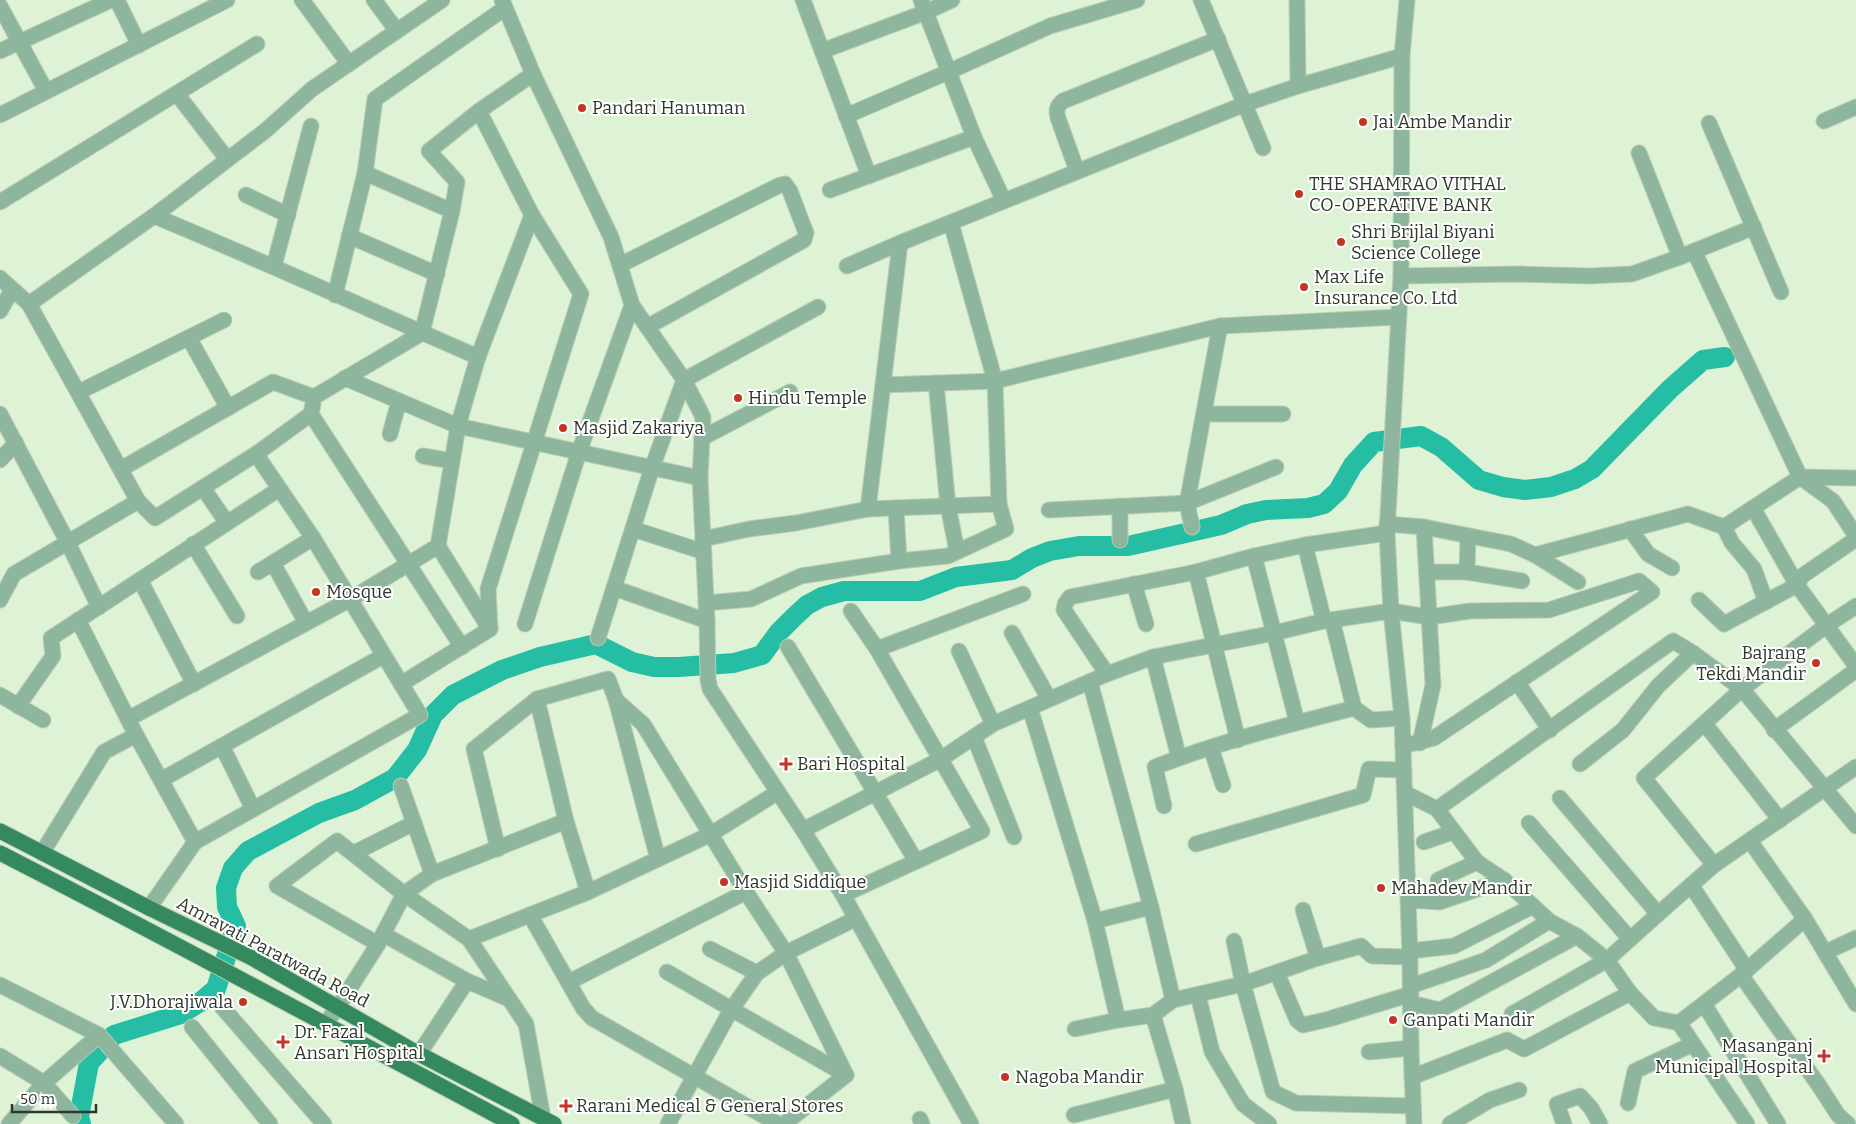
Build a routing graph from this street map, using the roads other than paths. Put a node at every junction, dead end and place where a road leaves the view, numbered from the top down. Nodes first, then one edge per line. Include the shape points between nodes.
1 (111, 0) edge
2 (117, 0) edge
3 (227, 0) edge
4 (302, 0) edge
5 (374, 0) edge
6 (442, 0) edge
7 (803, 0) edge
8 (952, 0) edge
9 (1137, 0) edge
10 (1201, 0) edge
11 (1297, 0) edge
12 (1411, 1) edge
13 (503, 4) edge
14 (0, 6) edge
15 (923, 6) edge
16 (397, 31) junction
17 (1218, 39) junction
18 (20, 42) junction
19 (257, 44) dead end
20 (139, 45) junction
21 (0, 51) edge
22 (822, 51) junction
23 (1402, 56) junction
24 (349, 64) junction
25 (948, 72) junction
26 (533, 74) junction
27 (1298, 86) junction
28 (46, 92) junction
29 (178, 94) junction
30 (1245, 104) junction
31 (1856, 107) edge
32 (479, 111) junction
33 (0, 115) edge
34 (846, 116) junction
35 (1824, 121) dead end
36 (1709, 123) dead end
37 (311, 126) dead end
38 (974, 138) junction
39 (1263, 148) dead end
40 (1639, 153) dead end
41 (228, 159) junction
42 (1077, 171) junction
43 (365, 173) junction
44 (869, 176) junction
45 (830, 190) dead end
46 (246, 195) dead end
47 (1004, 201) junction
48 (0, 202) edge
49 (452, 211) junction
50 (288, 215) junction
51 (532, 215) junction
52 (154, 216) junction
53 (951, 223) junction
54 (1754, 227) junction
55 (349, 236) junction
56 (900, 243) junction
57 (1687, 254) junction
58 (620, 265) junction
59 (274, 266) junction
60 (847, 266) dead end
61 (437, 274) junction
62 (1401, 276) junction
63 (0, 278) edge
64 (12, 290) junction
65 (1781, 292) dead end
66 (335, 295) junction
67 (29, 304) junction
68 (632, 305) junction
69 (818, 307) dead end
70 (0, 312) edge
71 (1398, 317) junction
72 (224, 320) dead end
73 (1220, 326) junction
74 (647, 327) junction
75 (422, 333) junction
76 (189, 338) junction
77 (478, 356) junction
78 (345, 378) junction
79 (684, 380) junction
80 (995, 381) junction
81 (936, 383) junction
82 (883, 385) junction
83 (79, 392) junction
84 (790, 392) dead end
85 (314, 397) junction
86 (399, 401) junction
87 (228, 408) junction
88 (0, 414) edge
89 (311, 414) junction
90 (1204, 414) junction
91 (1283, 414) dead end
92 (458, 426) junction
93 (390, 434) dead end
94 (702, 438) junction
95 (534, 442) junction
96 (16, 443) junction
97 (579, 452) junction
98 (256, 454) junction
99 (423, 456) dead end
100 (0, 460) edge
101 (452, 461) junction
102 (1276, 467) dead end
103 (652, 468) junction
104 (121, 469) junction
105 (1800, 477) junction
106 (700, 478) junction
107 (1856, 478) edge
108 (203, 488) junction
109 (279, 489) junction
110 (138, 501) junction
111 (1187, 502) junction
112 (999, 504) junction
113 (948, 506) junction
114 (1120, 506) junction
115 (896, 508) junction
116 (1753, 508) junction
117 (868, 509) junction
118 (1049, 510) dead end
119 (226, 523) junction
120 (1192, 527) dead end
121 (1424, 527) junction
122 (1724, 527) junction
123 (633, 529) junction
124 (1387, 529) junction
125 (1630, 530) junction
126 (1468, 536) junction
127 (1856, 537) edge
128 (313, 538) junction
129 (1120, 540) dead end
130 (68, 543) junction
131 (193, 544) junction
132 (1305, 545) junction
133 (438, 546) junction
134 (703, 546) junction
135 (957, 551) junction
136 (1535, 555) junction
137 (1254, 556) junction
138 (899, 561) junction
139 (273, 563) junction
140 (408, 565) junction
141 (1672, 568) dead end
142 (258, 572) dead end
143 (1196, 572) junction
144 (1427, 572) junction
145 (1467, 572) junction
146 (140, 580) junction
147 (1522, 582) dead end
148 (1578, 582) dead end
149 (1134, 584) junction
150 (1797, 585) junction
151 (614, 588) junction
152 (1024, 594) dead end
153 (0, 600) edge
154 (349, 600) junction
155 (1699, 600) dead end
156 (1766, 602) junction
157 (706, 603) junction
158 (1856, 606) edge
159 (98, 607) junction
160 (851, 611) dead end
161 (1391, 611) junction
162 (237, 616) dead end
163 (1429, 617) junction
164 (78, 620) junction
165 (707, 621) junction
166 (1328, 621) junction
167 (306, 623) junction
168 (525, 624) dead end
169 (1146, 624) dead end
170 (1827, 625) junction
171 (490, 629) junction
172 (1012, 633) dead end
173 (1274, 633) junction
174 (598, 638) dead end
175 (1215, 645) junction
176 (788, 647) dead end
177 (462, 648) junction
178 (878, 649) junction
179 (959, 651) dead end
180 (1693, 653) junction
181 (384, 656) junction
182 (1153, 657) junction
183 (1856, 666) edge
184 (1856, 670) edge
185 (1107, 674) junction
186 (1090, 682) junction
187 (1517, 682) junction
188 (194, 684) junction
189 (401, 684) junction
190 (1742, 690) junction
191 (0, 695) edge
192 (537, 698) junction
193 (1049, 699) junction
194 (616, 700) junction
195 (18, 706) junction
196 (1030, 708) junction
197 (1354, 708) junction
198 (1402, 718) junction
199 (128, 719) junction
200 (43, 720) dead end
201 (1297, 722) junction
202 (993, 724) junction
203 (1705, 724) junction
204 (1550, 730) junction
205 (1774, 730) junction
206 (136, 735) junction
207 (974, 737) junction
208 (1238, 740) junction
209 (1420, 743) junction
210 (222, 746) junction
211 (1403, 746) junction
212 (1211, 748) junction
213 (1179, 758) junction
214 (941, 759) junction
215 (1580, 764) dead end
216 (1856, 767) edge
217 (1404, 770) junction
218 (161, 780) junction
219 (1223, 784) dead end
220 (401, 786) dead end
221 (1823, 789) junction
222 (778, 792) junction
223 (1405, 793) junction
224 (875, 794) junction
225 (1560, 798) dead end
226 (1164, 806) dead end
227 (1437, 808) junction
228 (253, 809) junction
229 (1780, 820) junction
230 (566, 821) junction
231 (1529, 822) dead end
232 (414, 823) junction
233 (1856, 826) edge
234 (803, 830) junction
235 (0, 831) edge
236 (1453, 832) junction
237 (711, 834) junction
238 (1014, 837) dead end
239 (1750, 841) junction
240 (194, 842) junction
241 (1424, 842) dead end
242 (1196, 844) dead end
243 (498, 849) junction
244 (0, 853) edge
245 (42, 853) junction
246 (354, 853) junction
247 (658, 859) junction
248 (916, 861) junction
249 (1477, 862) junction
250 (1714, 865) junction
251 (432, 874) junction
252 (1438, 880) dead end
253 (1504, 880) junction
254 (1691, 885) junction
255 (588, 892) junction
256 (746, 892) junction
257 (404, 894) junction
258 (843, 895) junction
259 (1408, 900) junction
260 (1533, 906) junction
261 (1151, 907) junction
262 (149, 908) junction
263 (1303, 910) dead end
264 (1658, 914) junction
265 (530, 915) junction
266 (856, 919) junction
267 (1805, 919) junction
268 (1095, 921) junction
269 (1549, 921) junction
270 (1577, 936) junction
271 (1856, 938) edge
272 (380, 939) junction
273 (469, 939) junction
274 (1630, 939) junction
275 (1234, 941) dead end
276 (710, 949) dead end
277 (1826, 952) junction
278 (786, 953) junction
279 (1410, 954) junction
280 (1318, 958) junction
281 (1607, 960) junction
282 (667, 972) dead end
283 (1744, 972) junction
284 (1277, 973) junction
285 (757, 974) junction
286 (467, 981) junction
287 (569, 982) junction
288 (0, 984) edge
289 (1243, 984) junction
290 (1630, 993) junction
291 (1411, 994) junction
292 (1198, 995) junction
293 (510, 999) junction
294 (1173, 1000) junction
295 (1704, 1004) junction
296 (1856, 1004) edge
297 (222, 1007) dead end
298 (338, 1007) junction
299 (731, 1010) junction
300 (1512, 1014) dead end
301 (1153, 1016) junction
302 (1118, 1020) junction
303 (1679, 1023) junction
304 (325, 1024) junction
305 (192, 1027) dead end
306 (1075, 1029) dead end
307 (101, 1038) junction
308 (1693, 1044) junction
309 (1411, 1048) junction
310 (1369, 1052) dead end
311 (419, 1054) junction
312 (0, 1056) edge
313 (846, 1074) junction
314 (694, 1076) junction
315 (1412, 1077) junction
316 (44, 1083) junction
317 (1175, 1089) junction
318 (1519, 1090) dead end
319 (1628, 1103) dead end
320 (1413, 1106) junction
321 (1074, 1115) dead end
322 (73, 1116) dead end
323 (549, 1121) edge
324 (9, 1124) edge
325 (176, 1124) edge
326 (270, 1124) edge
327 (324, 1124) edge
328 (512, 1124) edge
329 (668, 1124) edge
330 (778, 1124) edge
331 (784, 1124) edge
332 (971, 1124) edge
333 (1183, 1124) edge
334 (1269, 1124) edge
335 (1414, 1124) edge
336 (1450, 1124) edge
337 (1564, 1124) edge
338 (1600, 1124) edge
339 (1747, 1124) edge
340 (1778, 1124) edge
341 (1848, 1124) edge

1 - 18 street
2 - 20 street
3 - 20 street
4 - 24 street
5 - 16 street
6 - 16 street
7 - 22 street
8 - 15 street
9 - 25 street via 1050,26
10 - 17 street
11 - 27 street
12 - 23 street
13 - 26 street
13 - 43 street via 375,99
14 - 18 street
15 - 22 street
15 - 25 street
16 - 24 street
17 - 30 street
17 - 42 street via 1063,101 1057,111 1058,118
18 - 21 street
18 - 28 street
19 - 29 street
20 - 28 street
22 - 34 street
23 - 27 street
23 - 62 street
24 - 41 street
25 - 34 street
25 - 38 street
26 - 32 street
26 - 58 street via 611,237
27 - 30 street
28 - 33 street
29 - 41 street
29 - 48 street
30 - 39 street
30 - 42 street
31 - 35 street
32 - 49 street via 429,151 456,182
32 - 51 street
34 - 44 street
36 - 54 street
37 - 50 street
38 - 44 street
38 - 47 street
40 - 57 street
41 - 52 street
42 - 47 street
43 - 49 street
43 - 55 street
44 - 45 street
46 - 50 street
47 - 53 street
49 - 61 street
50 - 59 street
51 - 77 street
51 - 95 street via 581,294
52 - 59 street
52 - 67 street
53 - 56 street
53 - 80 street
54 - 57 street
54 - 65 street
55 - 61 street
55 - 66 street
56 - 60 street
56 - 82 street
57 - 62 street via 1632,274
57 - 105 street via 1740,350
58 - 68 street
58 - 74 street via 780,185 785,184 790,191 806,233 804,240
59 - 66 street
61 - 75 street
62 - 71 street
63 - 64 street
64 - 67 street
64 - 70 street
66 - 75 street
67 - 83 street
68 - 74 street
68 - 97 street
69 - 79 street
71 - 73 street
71 - 124 street
72 - 76 street
73 - 80 street
73 - 90 street
74 - 79 street
75 - 77 street
75 - 78 street
76 - 83 street
76 - 87 street
77 - 92 street
78 - 85 street
78 - 86 street
79 - 94 street via 703,417
79 - 103 street
80 - 81 street
80 - 112 street
81 - 82 street
81 - 113 street
82 - 117 street
83 - 104 street
84 - 94 street
85 - 87 street via 273,382
85 - 89 street
86 - 92 street
86 - 93 street
87 - 104 street
88 - 96 street
89 - 98 street
89 - 140 street
90 - 91 street
90 - 111 street
92 - 95 street
92 - 101 street
94 - 106 street
95 - 97 street
95 - 171 street via 488,589
96 - 100 street
96 - 130 street
97 - 103 street
97 - 168 street
98 - 108 street
98 - 109 street
99 - 101 street
101 - 133 street
102 - 111 street
103 - 106 street
103 - 123 street
104 - 110 street
105 - 107 street
105 - 116 street
105 - 127 street via 1832,501
106 - 134 street
108 - 110 street via 155,518
108 - 119 street
109 - 119 street
109 - 128 street
110 - 130 street
111 - 114 street
111 - 120 street
112 - 113 street
112 - 135 street via 1006,529
113 - 115 street
113 - 135 street
114 - 118 street
114 - 129 street
115 - 117 street
115 - 138 street
116 - 122 street
116 - 150 street
117 - 134 street via 749,529
119 - 131 street
121 - 124 street
121 - 126 street
121 - 144 street
122 - 125 street via 1688,514
122 - 156 street via 1732,543 1754,569
123 - 134 street
123 - 151 street
124 - 132 street
124 - 161 street
125 - 136 street
125 - 141 street via 1648,554
126 - 136 street via 1511,544
126 - 145 street
127 - 150 street via 1802,576
128 - 139 street
128 - 154 street
130 - 153 street via 14,574
130 - 159 street
131 - 146 street
131 - 162 street
132 - 137 street
132 - 166 street
133 - 140 street
133 - 171 street
134 - 157 street
135 - 138 street via 948,556
136 - 148 street
137 - 143 street
137 - 173 street
138 - 157 street via 801,576 755,598
139 - 142 street
139 - 167 street
140 - 154 street
140 - 177 street
143 - 149 street
143 - 175 street
144 - 145 street
144 - 163 street
145 - 147 street
146 - 159 street
146 - 188 street
149 - 169 street
149 - 185 street via 1070,598 1065,604 1066,615
150 - 156 street
150 - 170 street
151 - 165 street
151 - 174 street
152 - 178 street
154 - 167 street
154 - 181 street
155 - 156 street via 1724,624
157 - 165 street
158 - 170 street
159 - 164 street
160 - 178 street
161 - 163 street
161 - 166 street
161 - 198 street
163 - 187 street via 1470,611 1549,610 1639,581 1652,592
163 - 209 street via 1433,685
164 - 195 street via 51,638 53,656
164 - 199 street
165 - 222 street via 710,690
166 - 173 street
166 - 197 street
167 - 188 street
170 - 183 street
170 - 190 street
171 - 177 street
172 - 193 street
173 - 175 street
173 - 201 street
175 - 182 street
175 - 208 street
176 - 224 street
177 - 189 street
178 - 214 street
179 - 202 street
180 - 190 street
180 - 204 street via 1673,641
180 - 215 street via 1658,686 1623,730
181 - 189 street
181 - 210 street
182 - 185 street
182 - 213 street
184 - 205 street
185 - 186 street
186 - 193 street
186 - 261 street
187 - 204 street
187 - 209 street via 1434,738
188 - 199 street
189 - 228 street via 420,715
190 - 203 street
190 - 205 street
191 - 195 street
192 - 194 street via 608,679
192 - 230 street
192 - 243 street via 474,749
193 - 196 street
194 - 237 street via 643,724
194 - 247 street
195 - 200 street
196 - 202 street
196 - 268 street
197 - 198 street via 1371,720
197 - 201 street
198 - 211 street
199 - 206 street
201 - 208 street
202 - 207 street
203 - 229 street
203 - 250 street via 1644,778
204 - 227 street
205 - 221 street
206 - 218 street
206 - 245 street via 104,752
207 - 214 street
207 - 238 street
208 - 212 street
209 - 211 street
210 - 218 street
210 - 228 street
211 - 217 street
212 - 213 street
212 - 219 street
213 - 226 street via 1155,767
214 - 224 street
214 - 248 street via 982,830
216 - 221 street
217 - 223 street
217 - 242 street via 1369,769 1363,796
218 - 240 street
220 - 232 street
221 - 229 street
221 - 233 street
222 - 234 street
222 - 237 street
223 - 227 street
223 - 259 street
224 - 234 street
224 - 248 street
225 - 264 street
227 - 236 street
228 - 240 street
229 - 239 street
230 - 243 street
230 - 255 street
231 - 274 street
232 - 246 street
232 - 251 street
234 - 258 street
235 - 245 main road, Amravati Paratwada Road
236 - 241 street
236 - 249 street
237 - 247 street
237 - 256 street
239 - 250 street
239 - 267 street
240 - 262 street
243 - 251 street
244 - 304 main road via 158,933
245 - 262 main road, Amravati Paratwada Road
246 - 257 street
246 - 272 street via 337,841 276,886
247 - 255 street
248 - 258 street
249 - 252 street
249 - 253 street
250 - 254 street
251 - 257 street
253 - 259 street via 1440,902
253 - 260 street
254 - 264 street
254 - 283 street
255 - 265 street
256 - 278 street
256 - 287 street
257 - 272 street
257 - 273 street
258 - 266 street
259 - 279 street
260 - 269 street
260 - 279 street via 1454,946
261 - 268 street
261 - 294 street
262 - 298 main road, Amravati Paratwada Road via 250,957
263 - 280 street
264 - 274 street
265 - 273 street
265 - 287 street
266 - 278 street
266 - 332 street
267 - 277 street
267 - 283 street
268 - 302 street
269 - 270 street
269 - 291 street via 1486,960
270 - 281 street
270 - 291 street via 1440,1010
271 - 277 street
272 - 286 street
272 - 298 street
273 - 293 street
274 - 281 street
275 - 289 street
276 - 285 street
277 - 296 street
278 - 285 street
278 - 313 street
279 - 280 street via 1372,956 1361,946
279 - 291 street
280 - 284 street
281 - 290 street
281 - 300 street
282 - 299 street
283 - 295 street
283 - 341 street via 1838,1115
284 - 289 street
284 - 291 street via 1297,1020 1303,1025
285 - 299 street
286 - 293 street
286 - 311 street
287 - 314 street via 592,1018
288 - 307 street
289 - 292 street
289 - 320 street via 1273,1092 1296,1104
290 - 303 street via 1654,1018
290 - 315 street via 1524,1049 1507,1040
291 - 309 street
292 - 294 street
292 - 334 street via 1212,1052 1243,1104
293 - 323 street via 526,1024
294 - 301 street
295 - 303 street
295 - 340 street
297 - 327 street
298 - 304 street
298 - 311 main road, Amravati Paratwada Road
299 - 313 street
299 - 314 street
301 - 302 street
301 - 317 street
302 - 306 street
303 - 308 street
304 - 328 main road
305 - 326 street
307 - 316 street
307 - 325 street
308 - 319 street via 1635,1072
308 - 339 street
309 - 310 street
309 - 315 street
311 - 323 main road, Amravati Paratwada Road
312 - 316 street
313 - 331 street
314 - 329 street
314 - 330 street
315 - 320 street
316 - 322 street
316 - 324 street
317 - 321 street
317 - 333 street
318 - 336 street via 1490,1100
320 - 335 street
337 - 338 street via 1558,1104 1580,1096

